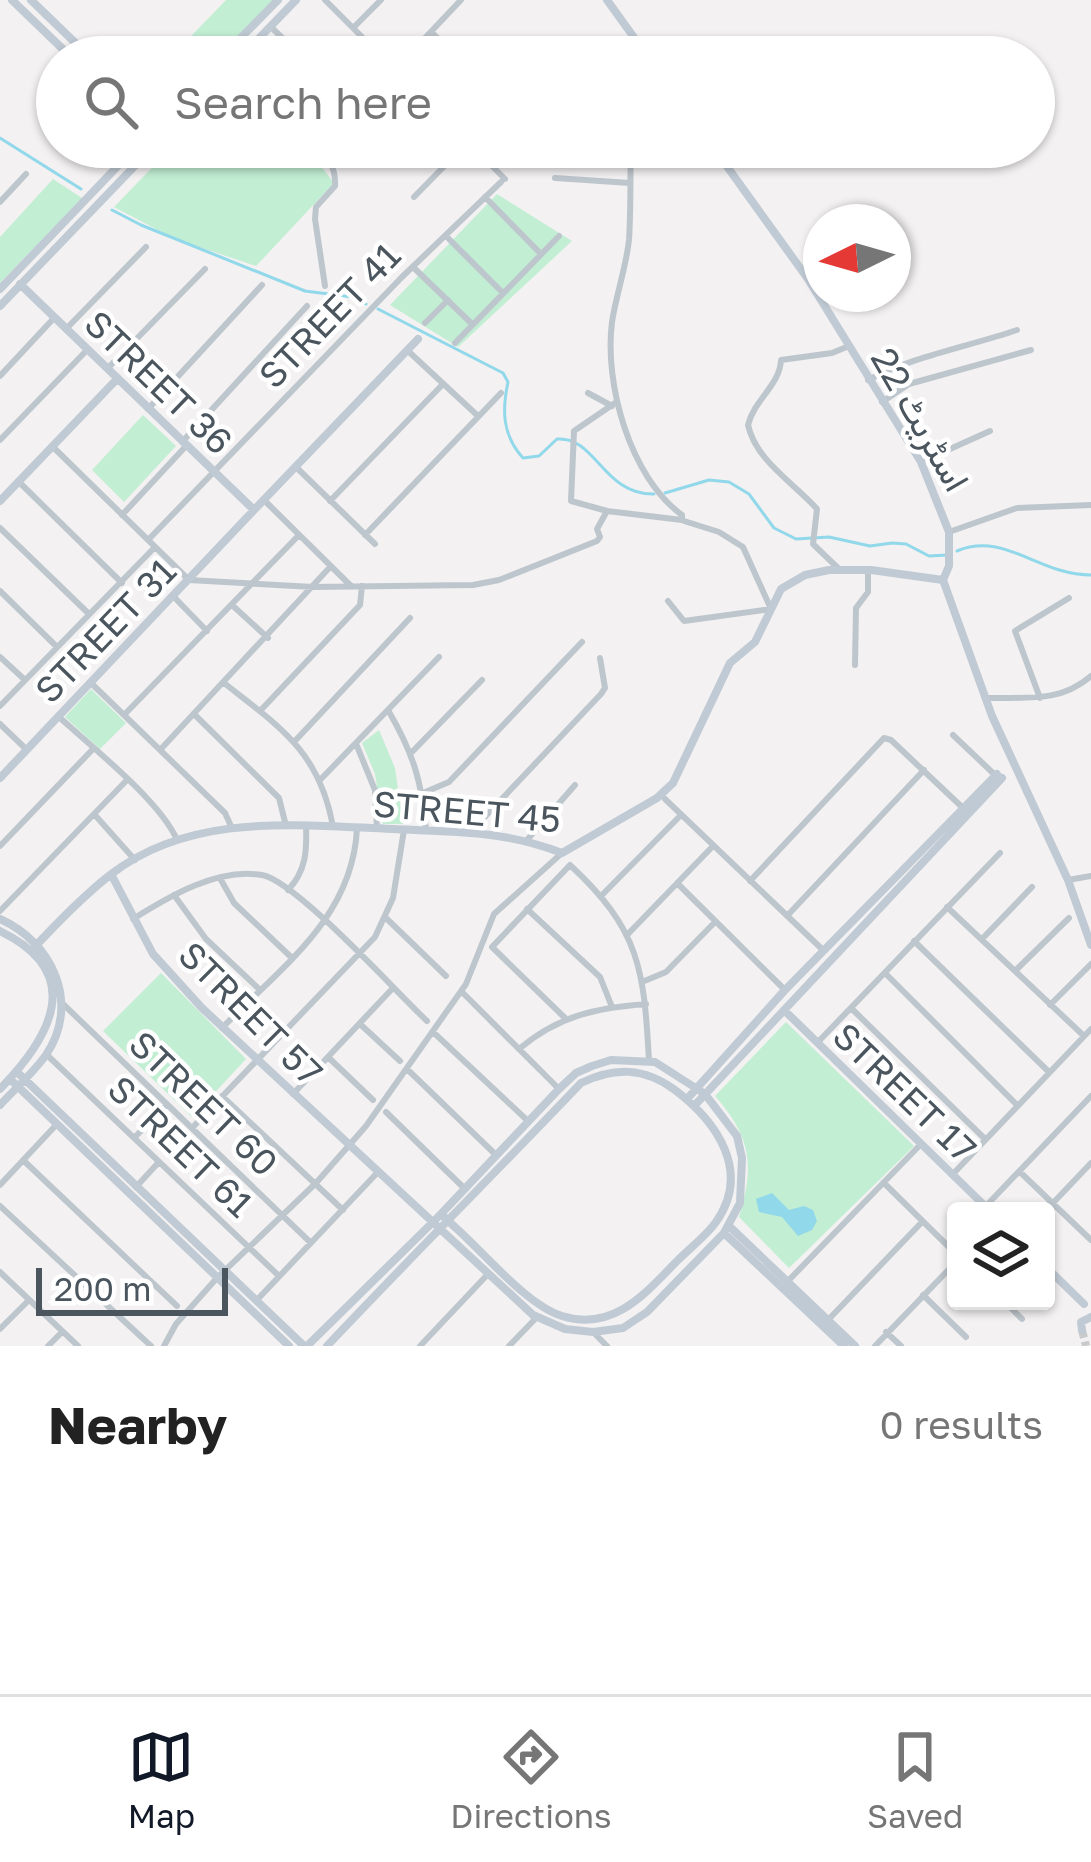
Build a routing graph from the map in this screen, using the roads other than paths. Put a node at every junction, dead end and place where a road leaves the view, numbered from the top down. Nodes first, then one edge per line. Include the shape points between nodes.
1 (12, 0) edge
2 (31, 0) edge
3 (278, 0) edge
4 (296, 0) edge
5 (325, 0) edge
6 (381, 0) edge
7 (461, 0) edge
8 (608, 0) edge
9 (270, 26) junction
10 (353, 28) junction
11 (431, 32) junction
12 (49, 36) edge
13 (68, 36) edge
14 (243, 36) edge
15 (261, 36) edge
16 (280, 36) edge
17 (361, 36) edge
18 (427, 36) edge
19 (435, 36) edge
20 (633, 36) edge
21 (116, 168) edge
22 (133, 168) edge
23 (333, 168) edge
24 (443, 168) edge
25 (492, 168) edge
26 (630, 168) edge
27 (728, 168) edge
28 (26, 174) dead end
29 (555, 178) dead end
30 (630, 183) junction
31 (414, 197) dead end
32 (485, 197) junction
33 (0, 202) edge
34 (446, 236) junction
35 (559, 236) dead end
36 (146, 248) dead end
37 (541, 254) junction
38 (413, 267) junction
39 (205, 269) dead end
40 (20, 284) junction
41 (262, 285) dead end
42 (325, 286) dead end
43 (0, 289) edge
44 (503, 293) junction
45 (448, 301) junction
46 (0, 305) edge
47 (307, 306) dead end
48 (54, 318) junction
49 (425, 323) dead end
50 (472, 324) junction
51 (65, 329) junction
52 (1017, 330) dead end
53 (418, 339) dead end
54 (455, 344) dead end
55 (849, 346) junction
56 (87, 350) junction
57 (407, 350) junction
58 (1031, 350) dead end
59 (107, 369) junction
60 (0, 376) edge
61 (117, 379) junction
62 (868, 380) junction
63 (443, 384) junction
64 (501, 393) dead end
65 (588, 393) dead end
66 (882, 402) junction
67 (613, 404) junction
68 (148, 409) junction
69 (478, 416) junction
70 (990, 430) dead end
71 (0, 440) edge
72 (184, 444) junction
73 (52, 446) junction
74 (921, 462) junction
75 (296, 466) junction
76 (213, 472) junction
77 (18, 482) junction
78 (0, 500) edge
79 (263, 500) junction
80 (330, 501) junction
81 (1091, 505) edge
82 (607, 511) junction
83 (251, 514) junction
84 (122, 515) junction
85 (682, 520) junction
86 (0, 528) edge
87 (949, 532) junction
88 (298, 535) junction
89 (365, 535) junction
90 (148, 540) junction
91 (375, 544) dead end
92 (155, 548) junction
93 (332, 566) junction
94 (839, 570) junction
95 (868, 570) junction
96 (189, 580) junction
97 (943, 580) junction
98 (122, 583) junction
99 (253, 584) junction
100 (351, 586) junction
101 (362, 586) junction
102 (313, 587) junction
103 (0, 591) edge
104 (174, 597) junction
105 (1069, 598) dead end
106 (668, 601) dead end
107 (232, 605) junction
108 (771, 609) junction
109 (89, 614) junction
110 (410, 618) dead end
111 (207, 631) junction
112 (268, 638) junction
113 (582, 642) dead end
114 (57, 646) junction
115 (0, 656) edge
116 (439, 657) dead end
117 (600, 658) dead end
118 (855, 665) dead end
119 (1091, 676) edge
120 (25, 680) junction
121 (482, 680) dead end
122 (224, 682) junction
123 (92, 683) junction
124 (1084, 683) junction
125 (1091, 696) edge
126 (987, 698) junction
127 (1040, 698) junction
128 (0, 706) edge
129 (388, 710) junction
130 (260, 711) junction
131 (194, 714) junction
132 (124, 716) junction
133 (58, 717) junction
134 (0, 724) edge
135 (953, 735) dead end
136 (294, 742) junction
137 (356, 745) junction
138 (94, 748) junction
139 (160, 750) junction
140 (27, 751) junction
141 (412, 752) junction
142 (924, 770) junction
143 (998, 775) junction
144 (0, 778) edge
145 (321, 779) junction
146 (126, 781) junction
147 (575, 785) dead end
148 (423, 793) junction
149 (665, 799) dead end
150 (962, 807) junction
151 (94, 814) junction
152 (681, 815) junction
153 (231, 826) junction
154 (286, 826) junction
155 (306, 826) junction
156 (333, 827) junction
157 (357, 828) junction
158 (377, 829) junction
159 (404, 830) junction
160 (426, 830) junction
161 (466, 831) junction
162 (176, 840) junction
163 (527, 840) junction
164 (0, 846) edge
165 (713, 846) junction
166 (1000, 853) dead end
167 (562, 854) junction
168 (135, 860) junction
169 (111, 874) junction
170 (1091, 876) edge
171 (220, 879) junction
172 (1068, 880) junction
173 (750, 881) junction
174 (676, 883) junction
175 (1032, 886) dead end
176 (288, 890) junction
177 (174, 895) junction
178 (602, 896) junction
179 (947, 907) junction
180 (527, 909) junction
181 (0, 915) edge
182 (787, 916) junction
183 (386, 918) junction
184 (1069, 918) dead end
185 (133, 919) junction
186 (715, 922) junction
187 (325, 923) junction
188 (854, 927) junction
189 (0, 931) edge
190 (627, 934) junction
191 (982, 939) junction
192 (914, 941) junction
193 (1091, 945) edge
194 (35, 947) junction
195 (824, 951) junction
196 (358, 956) junction
197 (290, 957) junction
198 (1091, 964) edge
199 (1015, 971) junction
200 (885, 973) junction
201 (446, 976) dead end
202 (642, 982) junction
203 (392, 989) junction
204 (260, 990) junction
205 (785, 990) junction
206 (461, 991) junction
207 (60, 1002) junction
208 (646, 1004) junction
209 (1050, 1005) junction
210 (612, 1007) junction
211 (851, 1008) junction
212 (784, 1010) junction
213 (565, 1018) junction
214 (427, 1021) dead end
215 (360, 1024) junction
216 (222, 1028) junction
217 (1091, 1029) edge
218 (433, 1032) junction
219 (1084, 1036) junction
220 (816, 1045) junction
221 (519, 1049) junction
222 (46, 1054) junction
223 (328, 1057) junction
224 (257, 1059) junction
225 (400, 1061) dead end
226 (649, 1061) junction
227 (604, 1068) junction
228 (407, 1069) junction
229 (1049, 1072) junction
230 (18, 1079) junction
231 (0, 1089) edge
232 (559, 1089) junction
233 (700, 1090) junction
234 (293, 1094) junction
235 (222, 1096) junction
236 (1091, 1096) edge
237 (373, 1100) dead end
238 (690, 1102) junction
239 (166, 1104) junction
240 (0, 1105) edge
241 (1017, 1106) junction
242 (386, 1112) dead end
243 (528, 1121) junction
244 (57, 1124) junction
245 (192, 1128) junction
246 (514, 1137) junction
247 (134, 1138) junction
248 (985, 1139) junction
249 (522, 1144) junction
250 (921, 1144) junction
251 (350, 1146) junction
252 (496, 1155) junction
253 (23, 1160) junction
254 (159, 1162) junction
255 (1091, 1163) edge
256 (1019, 1171) junction
257 (743, 1172) junction
258 (377, 1173) junction
259 (730, 1173) junction
260 (952, 1175) junction
261 (316, 1183) junction
262 (884, 1183) junction
263 (0, 1185) edge
264 (136, 1187) junction
265 (465, 1189) junction
266 (980, 1202) edge
267 (993, 1202) edge
268 (1052, 1202) edge
269 (1054, 1202) edge
270 (1055, 1205) edge
271 (0, 1206) edge
272 (343, 1210) junction
273 (283, 1216) junction
274 (444, 1218) junction
275 (922, 1222) junction
276 (436, 1226) junction
277 (727, 1230) junction
278 (1090, 1237) edge
279 (311, 1243) junction
280 (250, 1248) junction
281 (947, 1248) edge
282 (401, 1260) junction
283 (679, 1260) junction
284 (947, 1268) edge
285 (688, 1269) junction
286 (0, 1272) edge
287 (489, 1272) junction
288 (220, 1276) junction
289 (279, 1276) junction
290 (1055, 1276) edge
291 (788, 1281) junction
292 (507, 1282) junction
293 (923, 1295) junction
294 (28, 1300) junction
295 (256, 1301) junction
296 (1084, 1304) dead end
297 (177, 1306) dead end
298 (1013, 1310) edge
299 (537, 1317) junction
300 (1091, 1317) edge
301 (1022, 1319) dead end
302 (828, 1320) junction
303 (0, 1329) edge
304 (1082, 1330) dead end
305 (62, 1331) junction
306 (593, 1332) junction
307 (886, 1332) junction
308 (966, 1337) dead end
309 (48, 1346) edge
310 (78, 1346) edge
311 (152, 1346) edge
312 (164, 1346) edge
313 (289, 1346) edge
314 (306, 1346) edge
315 (327, 1346) edge
316 (420, 1346) edge
317 (509, 1346) edge
318 (607, 1346) edge
319 (844, 1346) edge
320 (855, 1346) edge
321 (874, 1346) edge
322 (901, 1346) edge

1 - 12 street
2 - 13 street
3 - 14 street
4 - 9 street
5 - 10 street
6 - 10 street
7 - 11 street
8 - 20 street
9 - 15 street
9 - 16 street
10 - 17 street
11 - 18 street
11 - 19 street
21 - 43 street
22 - 40 street
23 - 42 street via 335,186 315,219
24 - 31 street
25 - 32 street, STREET 41 via 503,180
26 - 30 street
27 - 55 street, اسٹریٹ 22
28 - 33 street
29 - 30 street
30 - 67 street via 611,326
32 - 34 street, STREET 41
32 - 37 street
34 - 38 street, STREET 41
34 - 44 street
35 - 37 street
36 - 51 street
37 - 44 street
38 - 45 street
38 - 76 street, STREET 41
39 - 59 street
40 - 46 street
40 - 48 street, STREET 36
41 - 68 street
44 - 50 street
45 - 49 street
45 - 50 street
47 - 72 street
48 - 51 street, STREET 36
48 - 60 street
50 - 54 street
51 - 56 street, STREET 36
52 - 62 street
53 - 57 street, STREET 31
55 - 62 street, اسٹریٹ 22
55 - 94 street via 781,360 748,424 767,458 818,509 813,540
56 - 59 street, STREET 36
56 - 71 street
57 - 63 street
57 - 75 street, STREET 31
58 - 66 street via 909,384
59 - 61 street, STREET 36
61 - 68 street, STREET 36
61 - 73 street
62 - 66 street, اسٹریٹ 22
63 - 69 street
63 - 80 street
64 - 69 street
65 - 67 street
66 - 74 street, اسٹریٹ 22
67 - 82 street via 574,431 571,448 571,501
67 - 85 street
68 - 72 street, STREET 36
69 - 89 street
70 - 74 street
72 - 76 street, STREET 36
72 - 84 street
73 - 77 street
73 - 84 street
74 - 87 street, اسٹریٹ 22
75 - 79 street, STREET 31
75 - 80 street
76 - 83 street, STREET 36
76 - 90 street, STREET 41
77 - 78 street
77 - 98 street
79 - 83 street, STREET 31
79 - 88 street
80 - 89 street
81 - 87 street via 1017,508
82 - 85 street
82 - 101 street via 597,541 500,580
83 - 96 street, STREET 31
84 - 90 street
85 - 108 street via 743,547
86 - 109 street
87 - 97 street, اسٹریٹ 22
88 - 93 street
88 - 99 street
89 - 91 street
90 - 92 street
92 - 96 street
92 - 98 street
93 - 100 street
93 - 102 street
94 - 95 street, STREET 45
94 - 108 street, STREET 45 via 792,581
95 - 97 street, STREET 45
95 - 118 street via 868,592 856,608
96 - 99 street
96 - 104 street, STREET 31
97 - 126 street, اسٹریٹ 22
98 - 109 street
99 - 102 street
99 - 107 street
100 - 101 street
100 - 102 street
101 - 130 street via 360,605
102 - 112 street
103 - 114 street
104 - 111 street
104 - 123 street, STREET 31
105 - 127 street via 1015,631
106 - 108 street via 684,621
107 - 111 street
107 - 112 street
108 - 167 street, STREET 45 via 755,641 730,663 673,783
109 - 114 street
110 - 136 street
111 - 132 street
112 - 122 street
113 - 148 street via 448,782
114 - 120 street
115 - 120 street
116 - 129 street
117 - 161 street via 601,694
119 - 124 street
120 - 128 street
121 - 141 street
122 - 130 street
122 - 131 street
123 - 132 street
123 - 133 street, STREET 31
124 - 125 street
124 - 127 street
126 - 127 street
126 - 172 street, اسٹریٹ 22
129 - 137 street
129 - 141 street
130 - 136 street
131 - 139 street
131 - 154 street via 278,798
132 - 139 street
133 - 138 street
133 - 140 street, STREET 31
134 - 140 street
135 - 143 street
136 - 145 street
137 - 145 street
137 - 158 street via 374,790
138 - 146 street
138 - 164 street
139 - 153 street
140 - 144 street, STREET 31
141 - 148 street
142 - 150 street
142 - 173 street via 884,738
142 - 182 street
143 - 150 street
143 - 188 street
145 - 156 street
146 - 151 street
146 - 162 street
147 - 163 street
148 - 160 street
149 - 152 street
150 - 188 street
151 - 168 street
151 - 181 street
152 - 165 street
152 - 178 street
153 - 154 street, STREET 45
153 - 162 street, STREET 45
154 - 155 street, STREET 45
155 - 156 street, STREET 45
155 - 176 street via 302,873
156 - 157 street, STREET 45
157 - 158 street, STREET 45
157 - 187 street via 344,893
158 - 159 street, STREET 45
159 - 160 street, STREET 45
159 - 183 street
160 - 161 street, STREET 45
161 - 163 street, STREET 45
162 - 168 street, STREET 45
163 - 167 street, STREET 45
165 - 173 street
165 - 174 street
166 - 179 street
167 - 206 street via 494,914
168 - 169 street, STREET 45
169 - 185 street, STREET 57
169 - 194 street, STREET 45
170 - 172 street
171 - 176 street via 262,875
171 - 177 street
171 - 197 street
172 - 193 street, اسٹریٹ 22
173 - 182 street
174 - 186 street
174 - 190 street
175 - 191 street
176 - 187 street
177 - 185 street
177 - 204 street
178 - 180 street, STREET 45 via 570,866
178 - 190 street
179 - 191 street
179 - 192 street
180 - 210 street via 600,977
180 - 213 street, STREET 45 via 492,950
181 - 194 street
182 - 195 street
183 - 196 street
183 - 201 street
184 - 199 street
185 - 216 street, STREET 57 via 153,954
186 - 202 street via 666,972
186 - 205 street
187 - 196 street
187 - 197 street
188 - 195 street
188 - 212 street
189 - 194 street
190 - 202 street
191 - 199 street
192 - 200 street
192 - 229 street
194 - 207 street via 58,978
194 - 230 street via 51,987 51,1017
195 - 205 street
196 - 203 street
196 - 224 street
197 - 204 street
198 - 209 street
199 - 209 street
200 - 211 street
200 - 241 street
202 - 208 street
203 - 214 street
203 - 215 street
204 - 216 street
205 - 233 street
206 - 218 street
206 - 221 street
207 - 222 street
207 - 239 street, STREET 60
208 - 210 street
208 - 226 street
209 - 219 street
210 - 213 street
211 - 220 street
211 - 248 street
212 - 220 street, STREET 17
212 - 233 street
213 - 221 street
215 - 223 street
215 - 225 street
216 - 224 street, STREET 57
217 - 219 street
218 - 228 street
218 - 243 street
219 - 229 street
220 - 250 street, STREET 17
221 - 232 street
222 - 230 street
222 - 247 street, STREET 61
223 - 234 street
223 - 237 street
224 - 234 street, STREET 57
224 - 235 street
226 - 227 street
226 - 233 street
227 - 232 street via 576,1073
227 - 238 street via 643,1072
227 - 249 street
228 - 251 street
228 - 252 street
229 - 241 street
230 - 231 street
230 - 240 street
230 - 244 street
230 - 264 street
232 - 243 street
233 - 238 street
233 - 257 street via 737,1136
234 - 251 street, STREET 57
235 - 245 street
235 - 261 street
236 - 256 street
238 - 259 street via 724,1141
239 - 245 street, STREET 60
239 - 247 street
241 - 248 street
242 - 265 street
243 - 246 street
244 - 253 street
244 - 288 street
245 - 273 street, STREET 60
246 - 249 street
246 - 252 street
247 - 254 street, STREET 61
248 - 260 street
249 - 274 street
250 - 260 street, STREET 17
250 - 262 street
251 - 258 street, STREET 57
251 - 261 street
252 - 265 street
253 - 263 street
253 - 297 street
254 - 264 street
254 - 280 street, STREET 61
255 - 269 street
256 - 267 street
256 - 268 street
257 - 259 street
257 - 277 street
258 - 272 street
258 - 276 street, STREET 57
259 - 283 street via 716,1222
260 - 266 street, STREET 17
261 - 272 street
261 - 273 street
262 - 275 street
262 - 291 street
264 - 288 street
265 - 274 street
270 - 278 street
271 - 311 street
272 - 279 street
273 - 279 street, STREET 60
273 - 280 street
274 - 276 street
274 - 292 street
275 - 281 street
275 - 302 street
276 - 282 street
276 - 287 street, STREET 57
277 - 285 street
277 - 291 street
277 - 319 street
279 - 289 street
280 - 288 street
280 - 289 street, STREET 61
282 - 314 street
282 - 315 street
283 - 285 street
283 - 292 street via 637,1302 591,1320 550,1312
284 - 293 street
285 - 306 street via 623,1328
286 - 294 street
287 - 292 street, STREET 57
287 - 316 street
288 - 295 street
288 - 312 street
288 - 313 street
289 - 295 street
290 - 296 street
291 - 302 street
292 - 299 street
293 - 307 street
293 - 308 street
294 - 303 street
294 - 305 street
295 - 314 street
298 - 301 street
299 - 306 street
299 - 317 street
300 - 304 street
302 - 320 street
305 - 309 street
305 - 310 street
306 - 318 street
307 - 321 street
307 - 322 street

